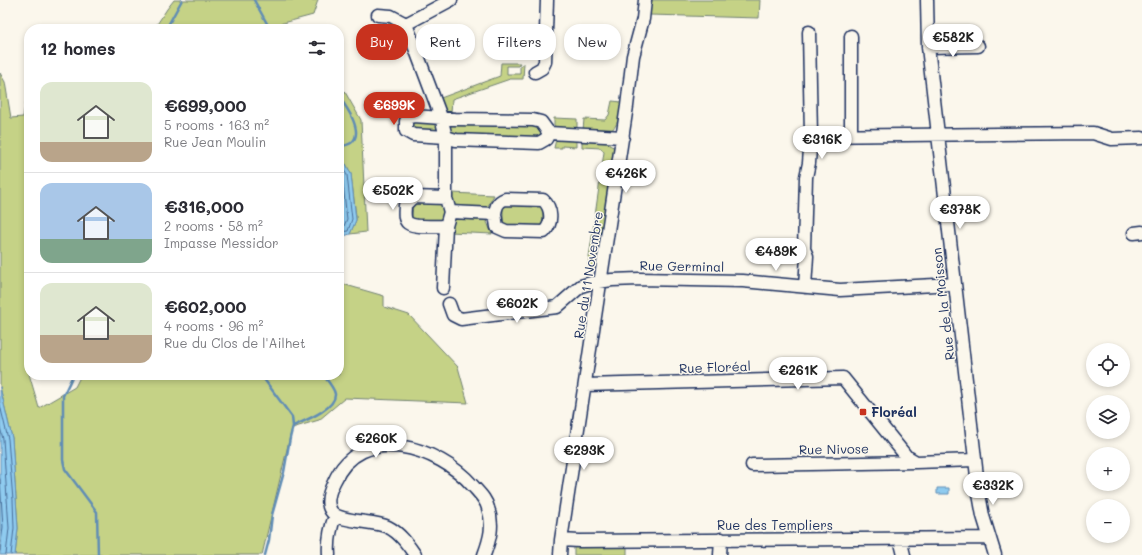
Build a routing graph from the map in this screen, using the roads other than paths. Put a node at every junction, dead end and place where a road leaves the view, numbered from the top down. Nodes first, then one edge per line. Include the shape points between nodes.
1 (451, 0) edge
2 (547, 0) edge
3 (645, 0) edge
4 (927, 0) edge
5 (378, 15) dead end
6 (406, 24) joint
7 (408, 29) edge
8 (809, 32) dead end
9 (851, 36) dead end
10 (978, 46) dead end
11 (928, 47) junction
12 (535, 72) dead end
13 (441, 117) junction
14 (549, 133) junction
15 (938, 135) junction
16 (811, 136) junction
17 (851, 136) junction
18 (446, 137) junction
19 (623, 137) junction
20 (1142, 138) edge
21 (446, 198) junction
22 (450, 212) junction
23 (495, 214) junction
24 (446, 226) junction
25 (601, 282) junction
26 (954, 284) junction
27 (805, 287) junction
28 (443, 288) dead end
29 (450, 304) dead end
30 (585, 384) junction
31 (975, 460) junction
32 (916, 462) junction
33 (752, 465) dead end
34 (335, 516) junction
35 (989, 538) junction
36 (721, 539) junction
37 (900, 539) junction
38 (561, 540) junction
39 (328, 555) edge
40 (415, 555) edge
41 (484, 555) edge
42 (560, 555) edge
43 (720, 555) edge
44 (904, 555) edge
45 (995, 555) edge

1 - 6 street
2 - 12 street via 545,62 542,68
3 - 19 street, Rue du 11 Novembre via 643,19 633,56
4 - 11 street, Rue de la Moisson
5 - 6 street via 391,16
7 - 13 street
8 - 16 street
9 - 17 street
10 - 11 street
11 - 15 street, Rue de la Moisson
13 - 14 street via 534,120 541,122
13 - 18 street
13 - 18 street via 409,117 406,121 406,131 413,136
14 - 18 street via 546,139 539,143 456,140
14 - 19 street
15 - 17 street
15 - 20 street via 1093,134 1112,139
15 - 26 street, Rue de la Moisson
16 - 17 street
16 - 27 street via 810,162 806,177
18 - 21 street
19 - 25 street, Rue du 11 Novembre
21 - 22 street
21 - 24 street via 413,197 405,205 405,219 408,223
22 - 23 street
22 - 24 street
23 - 23 street via 496,206 504,199 543,200 550,210 550,222 544,232 506,232 497,226
24 - 28 street
25 - 27 street, Rue Germinal via 639,279 743,281
25 - 29 street, Rue Germinal via 581,286 557,307 461,319 453,315
25 - 30 street, Rue du 11 Novembre
26 - 27 street, Rue Germinal via 840,290
26 - 31 street, Rue de la Moisson
30 - 32 street, Rue Floréal via 843,378 906,456
30 - 38 street, Rue du 11 Novembre
31 - 32 street
31 - 35 street, Rue de la Moisson via 983,516
32 - 33 street, Rue Nivose
34 - 39 street via 329,536
34 - 40 street via 387,527 398,534
34 - 41 street via 330,510 329,492 337,474 350,458 368,448 384,445 421,451 441,459 464,475 484,498 491,519 491,530
35 - 37 street, Rue des Templiers
35 - 45 street, Rue de la Moisson
36 - 37 street, Rue des Templiers
36 - 38 street, Rue des Templiers
36 - 43 street
37 - 44 street
38 - 42 street, Rue du 11 Novembre

